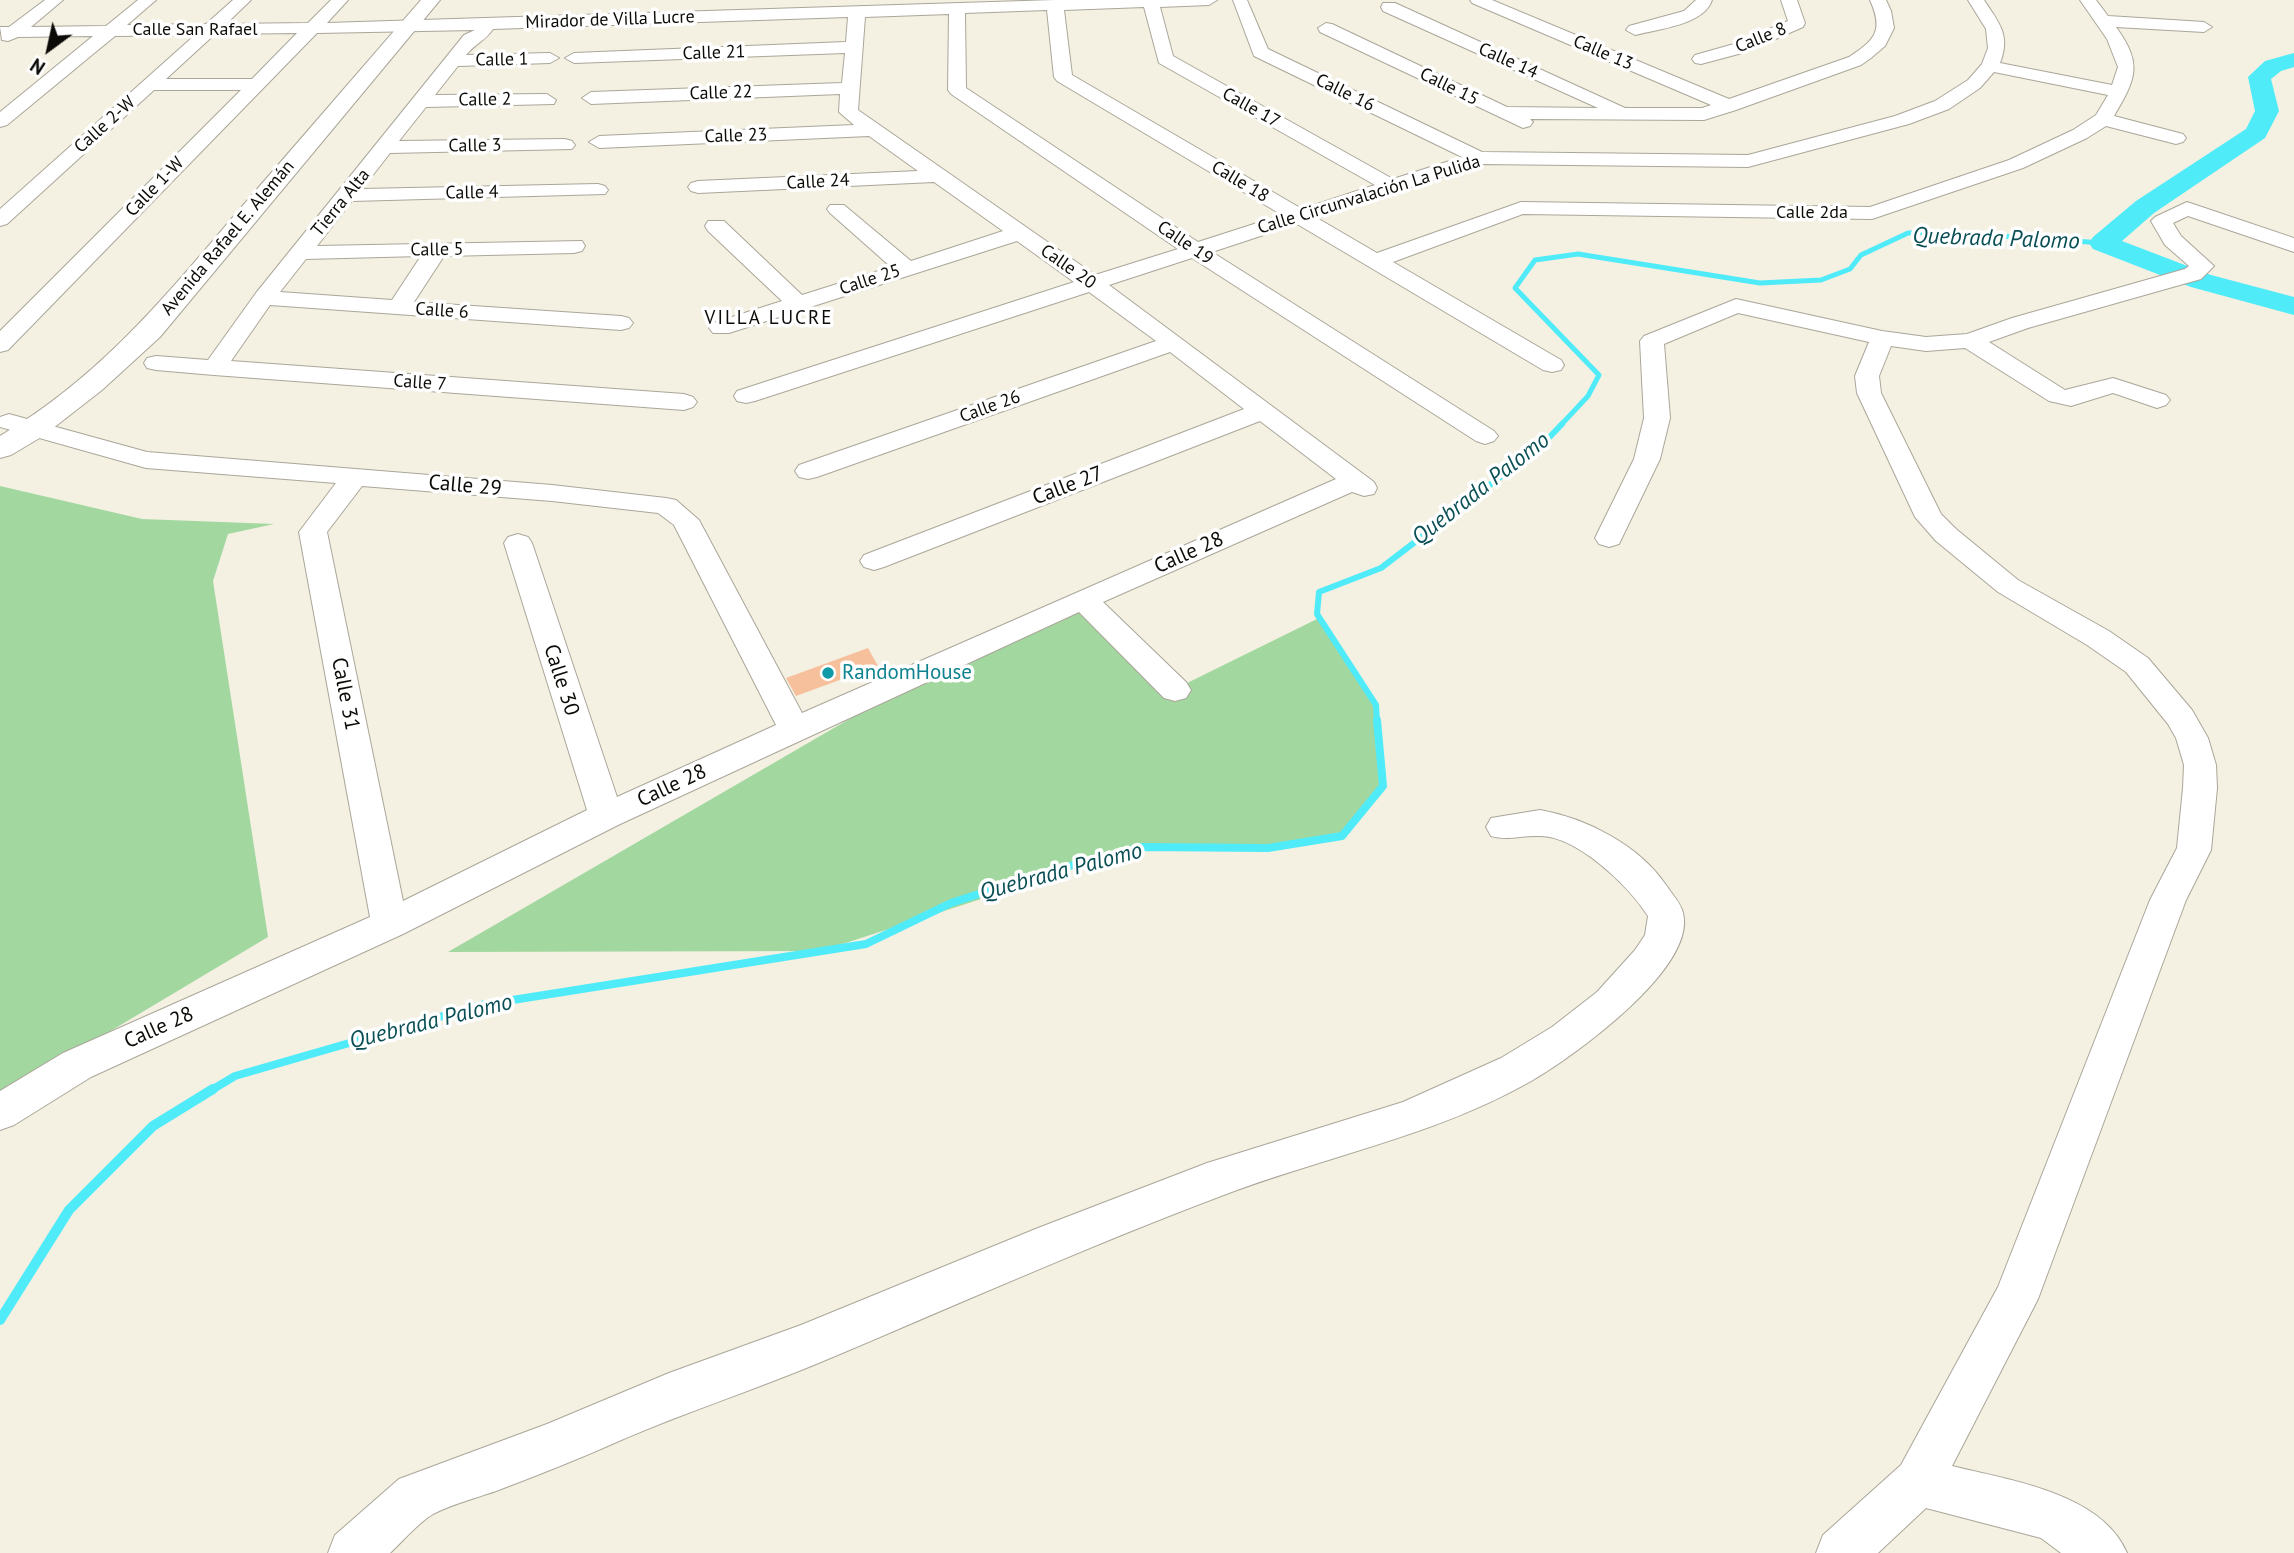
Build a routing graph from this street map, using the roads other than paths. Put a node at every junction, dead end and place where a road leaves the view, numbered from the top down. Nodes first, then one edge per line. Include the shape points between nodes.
1 (55, 0) edge
2 (148, 0) edge
3 (243, 0) edge
4 (340, 0) edge
5 (413, 0) edge
6 (431, 0) edge
7 (649, 0) edge
8 (1186, 0) edge
9 (1206, 0) edge
10 (1230, 0) edge
11 (1253, 0) edge
12 (1478, 0) edge
13 (1704, 0) edge
14 (1790, 0) edge
15 (1878, 0) edge
16 (1976, 0) edge
17 (2088, 0) edge
18 (1240, 1) edge
19 (1151, 2) junction
20 (1055, 5) junction
21 (1389, 7) dead end
22 (745, 8) edge
23 (957, 8) junction
24 (2186, 9) dead end
25 (857, 12) junction
26 (637, 19) junction
27 (2102, 21) junction
28 (398, 27) junction
29 (1326, 28) dead end
30 (211, 29) junction
31 (311, 29) junction
32 (478, 29) junction
33 (110, 30) junction
34 (1635, 30) dead end
35 (4, 35) edge
36 (855, 47) junction
37 (550, 58) dead end
38 (574, 58) dead end
39 (1701, 58) dead end
40 (454, 61) junction
41 (1990, 66) junction
42 (256, 84) junction
43 (150, 85) junction
44 (852, 88) junction
45 (2119, 92) junction
46 (591, 97) dead end
47 (547, 100) dead end
48 (422, 101) junction
49 (1728, 106) junction
50 (1503, 113) junction
51 (1627, 114) junction
52 (2103, 119) junction
53 (0, 121) edge
54 (874, 130) junction
55 (2176, 138) dead end
56 (599, 142) dead end
57 (1552, 144) junction
58 (565, 145) dead end
59 (386, 147) junction
60 (1479, 158) junction
61 (1588, 159) junction
62 (939, 176) junction
63 (1390, 185) junction
64 (698, 187) dead end
65 (598, 190) dead end
66 (347, 195) junction
67 (837, 209) dead end
68 (1606, 210) junction
69 (1297, 216) junction
70 (0, 220) edge
71 (716, 226) dead end
72 (1020, 233) junction
73 (2290, 239) edge
74 (574, 246) dead end
75 (436, 251) junction
76 (1196, 251) junction
77 (300, 253) junction
78 (1376, 261) junction
79 (907, 269) junction
80 (1092, 285) junction
81 (264, 298) junction
82 (797, 303) junction
83 (398, 307) junction
84 (621, 323) dead end
85 (721, 328) dead end
86 (1882, 338) junction
87 (1970, 341) junction
88 (1172, 342) junction
89 (0, 345) edge
90 (156, 363) dead end
91 (1552, 365) dead end
92 (214, 368) junction
93 (746, 396) dead end
94 (2157, 400) dead end
95 (684, 402) dead end
96 (1262, 411) junction
97 (10, 432) edge
98 (1485, 436) dead end
99 (808, 471) dead end
100 (355, 477) junction
101 (1359, 485) joint
102 (1609, 538) dead end
103 (518, 543) dead end
104 (874, 561) dead end
105 (1083, 600) junction
106 (1175, 690) dead end
107 (794, 729) junction
108 (606, 816) junction
109 (1503, 827) dead end
110 (390, 924) junction
111 (0, 1112) edge
112 (1918, 1482) junction
113 (353, 1553) edge
114 (1842, 1553) edge
115 (2102, 1553) edge

1 - 35 street
2 - 33 street
3 - 30 street, Calle 2-W
4 - 31 street, Calle 1-W
5 - 28 main road, Avenida Rafael E. Alemán
6 - 28 main road, Avenida Rafael E. Alemán
7 - 26 street
8 - 9 street, Mirador de Villa Lucre
8 - 19 street, Mirador de Villa Lucre
10 - 18 street
11 - 18 street
12 - 49 street, Calle 13
13 - 34 street via 1690,15
14 - 39 street, Calle 8 via 1797,23 1740,48
15 - 49 street via 1887,17 1887,30 1871,51
16 - 41 street via 1994,29 1997,48
17 - 27 street, Calle 2da
18 - 60 street, Calle 16 via 1260,52
19 - 20 street, Mirador de Villa Lucre
19 - 63 street, Calle 17 via 1165,60
20 - 23 street, Mirador de Villa Lucre
20 - 69 street, Calle 18 via 1063,77
21 - 51 street, Calle 14
22 - 25 street, Mirador de Villa Lucre
22 - 26 street, Mirador de Villa Lucre
23 - 25 street, Mirador de Villa Lucre
23 - 76 street, Calle 19 via 957,90
24 - 27 street via 2204,27
25 - 36 street, Calle 20
26 - 32 street, Mirador de Villa Lucre
27 - 45 street, Calle 2da via 2116,39 2127,67
28 - 31 street, Calle San Rafael
28 - 32 street, Mirador de Villa Lucre
28 - 97 main road, Avenida Rafael E. Alemán via 150,331 92,384
29 - 50 street, Calle 15
30 - 31 street, Calle San Rafael
30 - 33 street, Calle San Rafael
30 - 43 street, Calle 2-W
31 - 42 street, Calle 1-W
32 - 40 street, Tierra Alta
33 - 35 street, Calle San Rafael
33 - 53 street
36 - 38 street, Calle 21
36 - 44 street, Calle 20
37 - 40 street, Calle 1
40 - 48 street, Tierra Alta
41 - 45 street
41 - 61 street, Calle Circunvalación La Pulida via 1974,84 1942,105 1748,161
42 - 43 street
42 - 89 street, Calle 1-W
43 - 70 street, Calle 2-W
44 - 46 street, Calle 22
44 - 54 street, Calle 20 via 848,112
45 - 52 street, Calle 2da
47 - 48 street, Calle 2
48 - 59 street, Tierra Alta
49 - 51 street via 1704,114
50 - 51 street
50 - 57 street, Calle 15
52 - 55 street
52 - 68 street, Calle 2da via 2016,163 1872,213
54 - 56 street, Calle 23
54 - 62 street, Calle 20
57 - 60 street, Calle Circunvalación La Pulida
57 - 61 street, Calle Circunvalación La Pulida
58 - 59 street, Calle 3
59 - 66 street, Tierra Alta
60 - 63 street, Calle Circunvalación La Pulida
61 - 68 street
62 - 64 street, Calle 24
62 - 72 street, Calle 20
63 - 69 street, Calle Circunvalación La Pulida
65 - 66 street, Calle 4
66 - 77 street, Tierra Alta
67 - 79 street
68 - 78 street, Calle 2da via 1521,208
69 - 76 street, Calle Circunvalación La Pulida
69 - 78 street, Calle 18
71 - 82 street
72 - 79 street, Calle 25
72 - 80 street, Calle 20
73 - 87 street via 2187,208 2162,221 2180,249 2203,266 2188,276
74 - 75 street, Calle 5
75 - 77 street, Calle 5
75 - 83 street
76 - 80 street, Calle Circunvalación La Pulida
76 - 98 street, Calle 19
77 - 81 street, Tierra Alta
78 - 91 street, Calle 18
79 - 82 street, Calle 25
80 - 88 street, Calle 20
80 - 93 street, Calle Circunvalación La Pulida
81 - 83 street, Calle 6
81 - 92 street, Tierra Alta
82 - 85 street, Calle 25
83 - 84 street, Calle 6
86 - 87 street via 1926,344
86 - 102 street via 1736,306 1652,341 1657,418 1647,459
86 - 112 street via 1867,376 1869,393 1929,517 2008,586 2137,665 2181,718 2200,765 2194,850 2168,900 2016,1299
87 - 94 street via 2058,396 2071,398 2113,385
88 - 96 street, Calle 20
88 - 99 street, Calle 26
90 - 92 street, Calle 7
92 - 95 street, Calle 7
96 - 101 street, Calle 20
96 - 104 street, Calle 27
97 - 100 street, Calle 29 via 146,460
100 - 107 street, Calle 29 via 666,506 685,520
100 - 110 street, Calle 31 via 313,532
101 - 105 street, Calle 28
103 - 108 street, Calle 30
105 - 106 street
105 - 107 street, Calle 28
107 - 108 street, Calle 28
108 - 110 street, Calle 28
109 - 113 street via 1540,823 1565,827 1620,860 1648,887 1666,914 1663,937 1648,961 1610,1003 1556,1045 1515,1070 1411,1117 1222,1176 802,1347 416,1496
110 - 111 street, Calle 28 via 77,1065
112 - 114 street
112 - 115 street via 2053,1516

